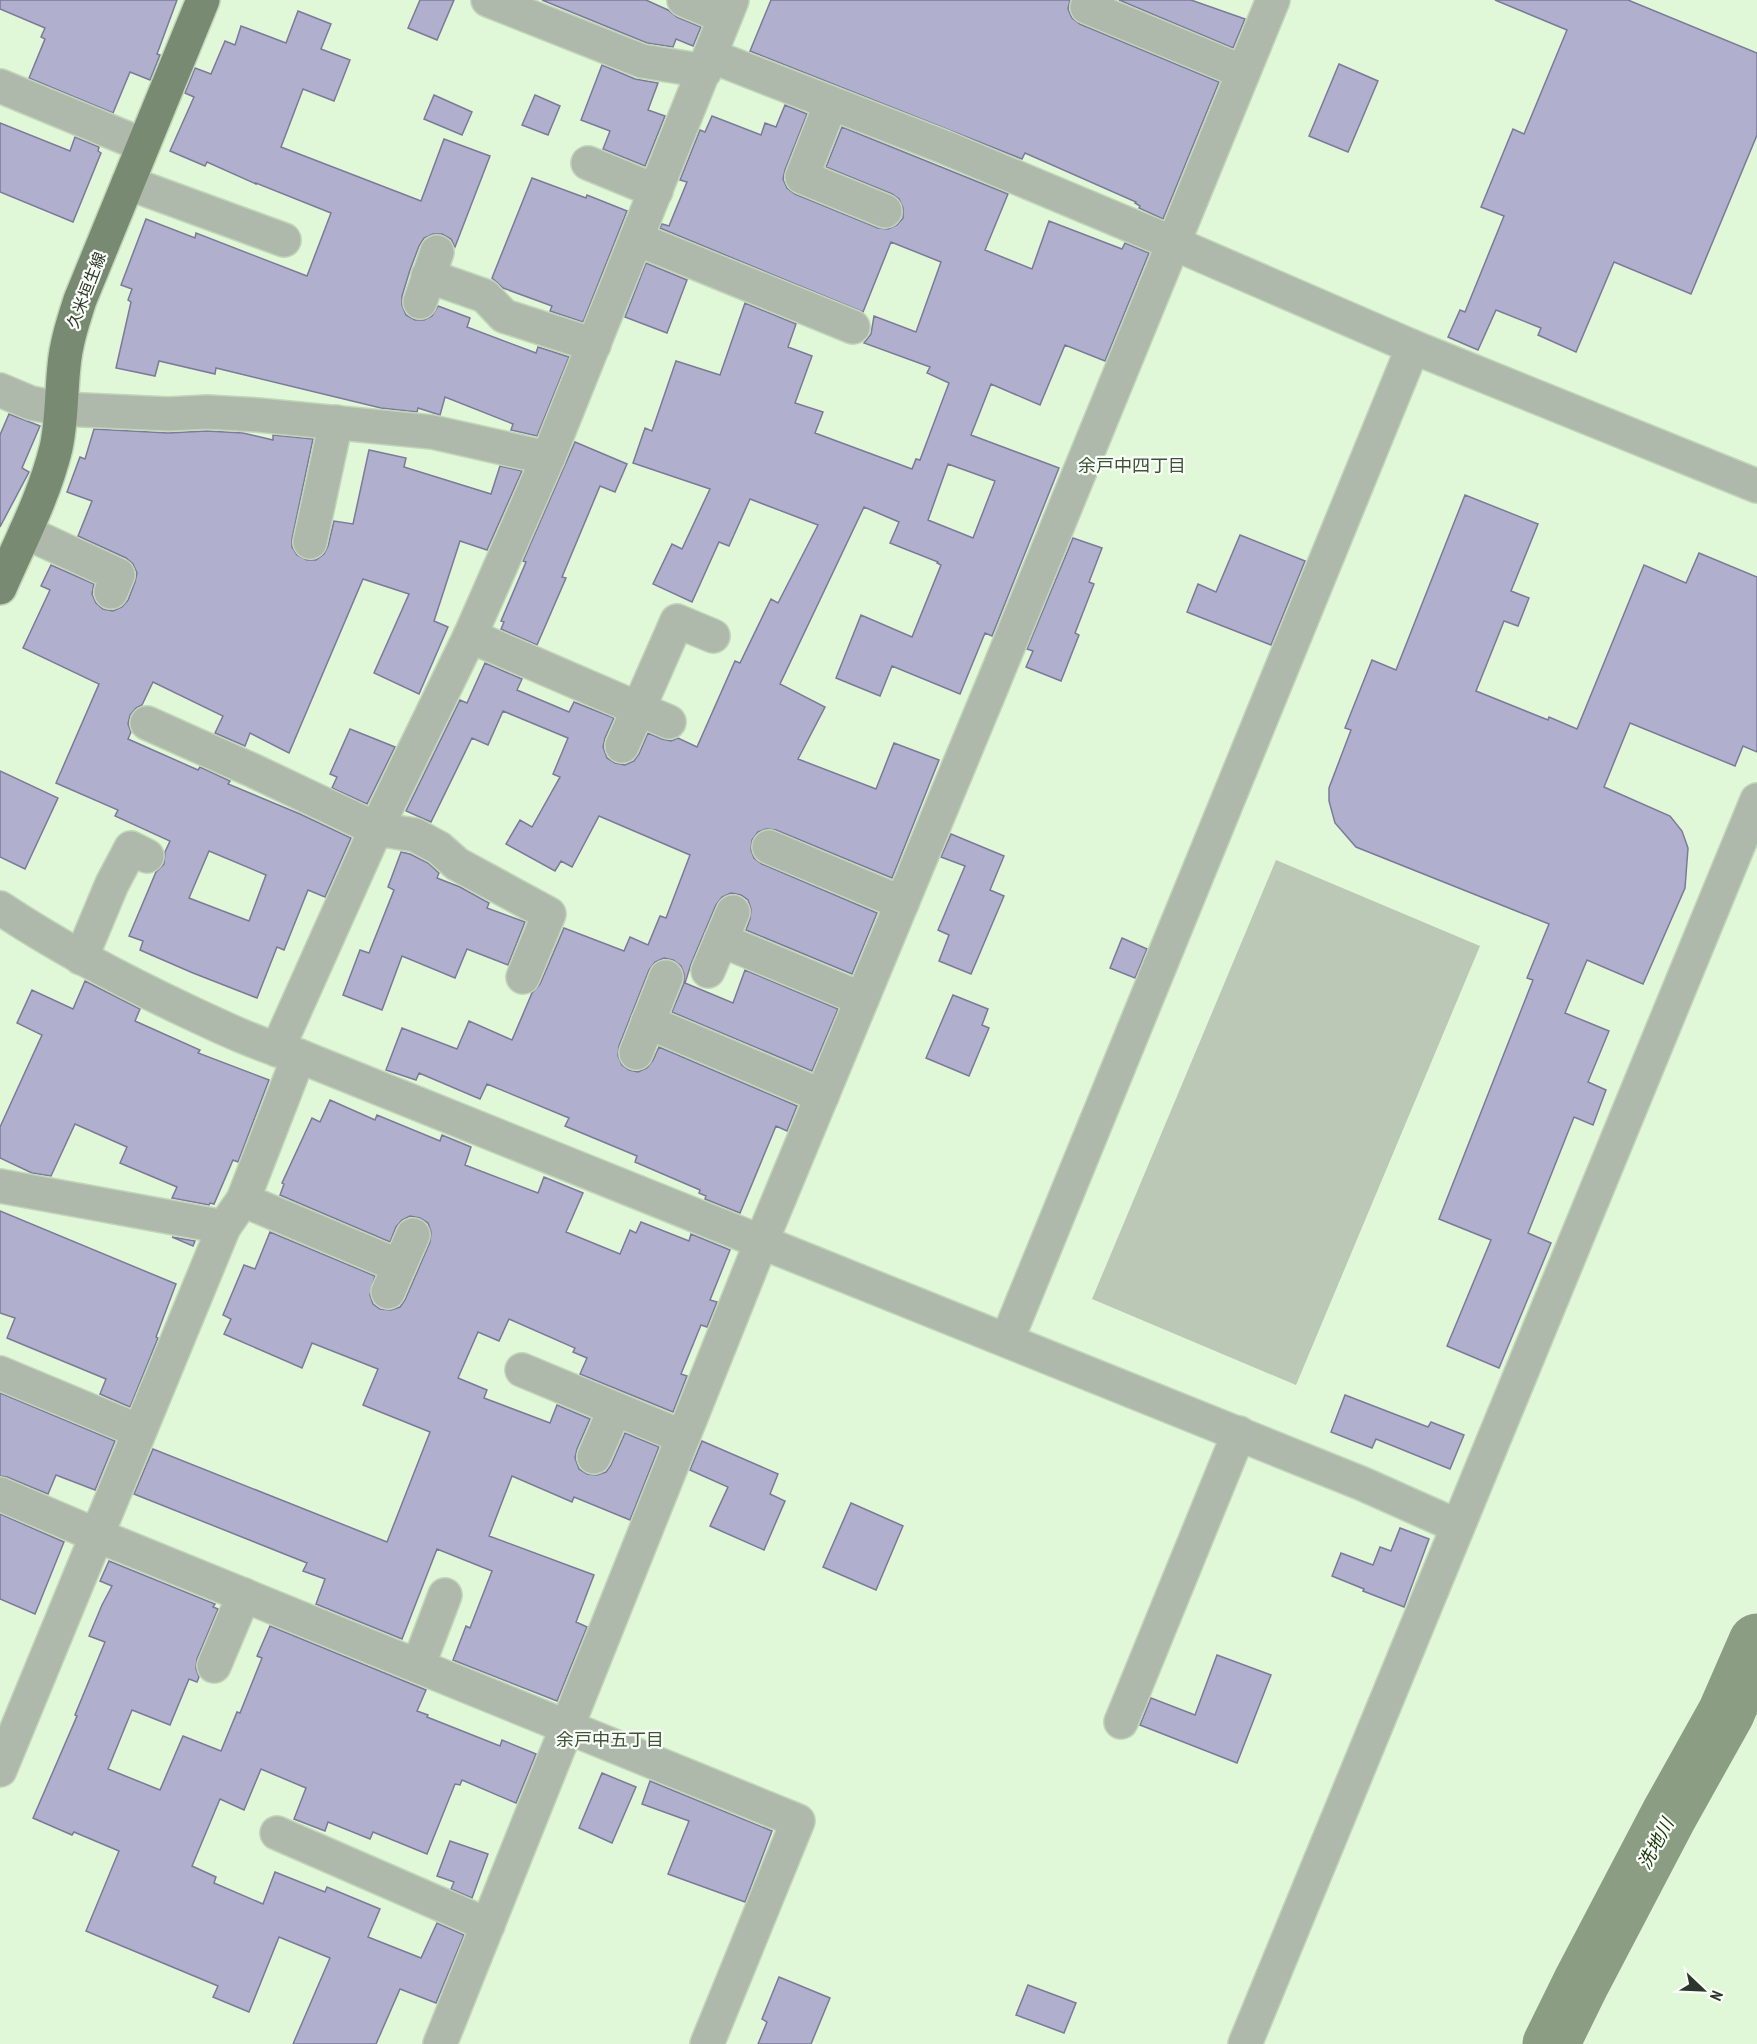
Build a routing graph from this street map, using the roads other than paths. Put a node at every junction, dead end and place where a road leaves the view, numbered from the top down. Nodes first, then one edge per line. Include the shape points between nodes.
1 (203, 0) edge
2 (488, 0) edge
3 (684, 0) edge
4 (1273, 0) edge
5 (1087, 7) dead end
6 (729, 9) edge
7 (708, 63) junction
8 (1243, 72) junction
9 (0, 86) edge
10 (831, 103) junction
11 (143, 145) junction
12 (588, 163) dead end
13 (128, 183) junction
14 (656, 191) junction
15 (885, 211) dead end
16 (637, 239) junction
17 (284, 240) dead end
18 (1173, 243) junction
19 (428, 277) dead end
20 (853, 327) dead end
21 (594, 345) junction
22 (1413, 347) junction
23 (0, 390) edge
24 (62, 409) junction
25 (336, 422) junction
26 (548, 458) junction
27 (1757, 486) edge
28 (25, 532) junction
29 (310, 542) dead end
30 (0, 588) edge
31 (111, 592) dead end
32 (470, 636) junction
33 (712, 636) dead end
34 (638, 709) junction
35 (669, 722) dead end
36 (147, 723) dead end
37 (622, 746) dead end
38 (1757, 800) edge
39 (376, 829) junction
40 (768, 850) dead end
41 (147, 856) dead end
42 (902, 903) junction
43 (0, 908) edge
44 (81, 958) junction
45 (708, 971) dead end
46 (666, 976) dead end
47 (523, 977) dead end
48 (862, 999) junction
49 (648, 1022) junction
50 (288, 1053) junction
51 (636, 1053) dead end
52 (822, 1096) junction
53 (0, 1186) edge
54 (243, 1200) junction
55 (224, 1227) junction
56 (413, 1236) dead end
57 (762, 1240) junction
58 (1006, 1340) junction
59 (522, 1370) dead end
60 (0, 1373) edge
61 (615, 1409) junction
62 (139, 1431) junction
63 (1239, 1434) junction
64 (683, 1437) junction
65 (594, 1457) dead end
66 (0, 1494) edge
67 (1457, 1526) junction
68 (96, 1535) junction
69 (244, 1595) junction
70 (445, 1595) dead end
71 (214, 1666) dead end
72 (418, 1666) junction
73 (1121, 1722) dead end
74 (568, 1726) junction
75 (0, 1770) edge
76 (277, 1833) dead end
77 (488, 1925) junction
78 (440, 2044) edge
79 (707, 2044) edge
80 (1245, 2044) edge

1 - 11 main road, 久米垣生線
2 - 7 street via 642,61
3 - 6 street
4 - 8 street
5 - 8 street
6 - 7 street
7 - 10 street
7 - 14 street
8 - 18 street
9 - 11 street
10 - 15 street via 802,177
10 - 18 street
11 - 13 main road, 久米垣生線
12 - 14 street
13 - 17 street
13 - 24 main road, 久米垣生線 via 69,335
14 - 16 street
16 - 20 street
16 - 21 street
18 - 22 street
18 - 42 street
19 - 21 street via 485,296 504,316
21 - 26 street
22 - 27 street
22 - 58 street
23 - 24 street via 31,404
24 - 25 street via 207,412
24 - 28 main road, 久米垣生線 via 44,489
25 - 26 street via 432,432
25 - 29 street
26 - 32 street
28 - 30 main road, 久米垣生線
28 - 31 street via 118,575
32 - 34 street
32 - 39 street
33 - 34 street via 676,621
34 - 35 street
34 - 37 street
36 - 39 street
38 - 67 street
39 - 47 street via 415,836 439,848 457,864 549,914
39 - 50 street
40 - 42 street
41 - 44 street via 131,848
42 - 48 street
43 - 44 street
44 - 50 street via 157,997
45 - 48 street via 727,926
46 - 49 street
48 - 52 street
49 - 51 street
49 - 52 street
50 - 54 street
50 - 57 street
52 - 57 street
53 - 55 street
54 - 55 street
54 - 56 street via 394,1279
55 - 62 street
57 - 58 street
57 - 64 street
58 - 63 street
59 - 61 street
60 - 62 street
61 - 64 street
61 - 65 street
62 - 68 street
63 - 67 street
63 - 73 street
64 - 74 street
66 - 68 street
67 - 80 street
68 - 69 street
68 - 75 street
69 - 71 street
69 - 72 street
70 - 72 street
72 - 74 street
74 - 77 street
74 - 79 street via 798,1821
76 - 77 street
77 - 78 street

